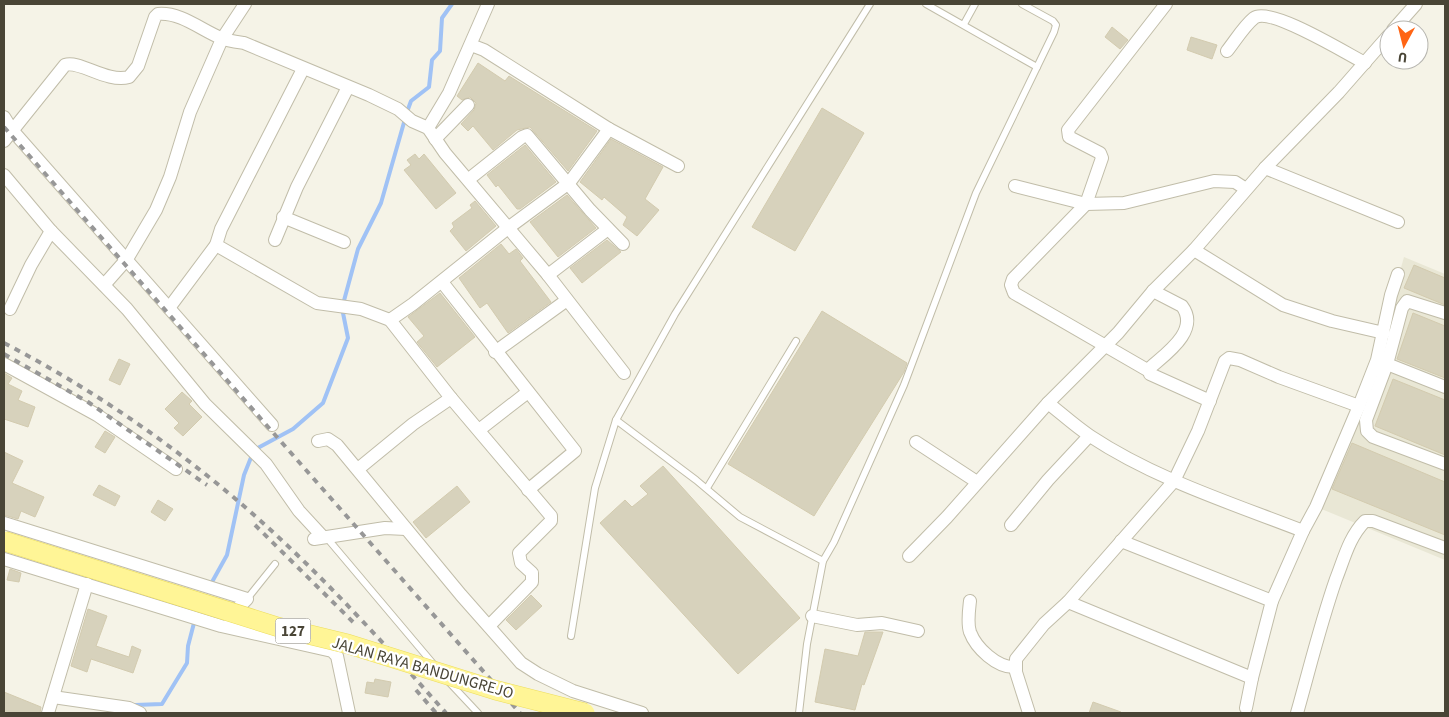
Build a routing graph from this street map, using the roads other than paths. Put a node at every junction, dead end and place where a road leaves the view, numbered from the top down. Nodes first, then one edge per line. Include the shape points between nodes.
1 (175, 4) edge
2 (245, 4) edge
3 (488, 4) edge
4 (870, 4) edge
5 (926, 4) edge
6 (976, 4) edge
7 (1025, 4) edge
8 (1166, 4) edge
9 (1416, 4) edge
10 (166, 14) junction
11 (1402, 20) edge
12 (964, 24) junction
13 (222, 38) junction
14 (471, 45) junction
15 (1379, 47) edge
16 (1227, 51) dead end
17 (1366, 63) junction
18 (1037, 66) junction
19 (303, 69) junction
20 (348, 87) junction
21 (468, 104) dead end
22 (4, 117) edge
23 (428, 128) junction
24 (609, 129) junction
25 (12, 130) junction
26 (435, 139) junction
27 (4, 142) edge
28 (678, 166) dead end
29 (1264, 168) junction
30 (4, 175) edge
31 (469, 179) junction
32 (569, 183) junction
33 (1014, 186) dead end
34 (1246, 189) junction
35 (1086, 204) junction
36 (283, 217) junction
37 (1398, 222) dead end
38 (508, 228) junction
39 (608, 229) junction
40 (51, 231) junction
41 (275, 240) dead end
42 (344, 242) dead end
43 (623, 244) dead end
44 (216, 245) junction
45 (1194, 250) junction
46 (127, 259) junction
47 (1398, 274) dead end
48 (548, 275) junction
49 (442, 282) junction
50 (104, 285) junction
51 (1153, 291) junction
52 (567, 300) junction
53 (169, 308) junction
54 (10, 309) dead end
55 (1445, 313) edge
56 (390, 320) junction
57 (1384, 333) junction
58 (796, 341) dead end
59 (1105, 346) junction
60 (495, 352) junction
61 (4, 364) edge
62 (1387, 364) junction
63 (1149, 371) junction
64 (624, 373) dead end
65 (1445, 387) edge
66 (528, 392) junction
67 (451, 398) junction
68 (1210, 401) junction
69 (1048, 403) junction
70 (1358, 406) junction
71 (616, 420) junction
72 (272, 425) dead end
73 (479, 430) junction
74 (1090, 436) junction
75 (318, 441) dead end
76 (916, 442) dead end
77 (1445, 464) edge
78 (176, 469) dead end
79 (358, 469) junction
80 (1174, 481) junction
81 (977, 482) junction
82 (707, 488) junction
83 (528, 490) junction
84 (4, 523) edge
85 (1010, 525) dead end
86 (406, 529) junction
87 (1303, 531) junction
88 (321, 538) junction
89 (4, 541) edge
90 (1121, 541) junction
91 (1445, 548) edge
92 (909, 556) dead end
93 (4, 559) edge
94 (823, 561) junction
95 (275, 564) dead end
96 (88, 584) junction
97 (247, 599) junction
98 (970, 601) dead end
99 (1272, 601) junction
100 (1068, 602) junction
101 (812, 616) junction
102 (221, 626) junction
103 (489, 626) junction
104 (918, 631) dead end
105 (571, 636) dead end
106 (1015, 667) junction
107 (1252, 678) junction
108 (573, 691) junction
109 (53, 697) junction
110 (1246, 708) dead end
111 (136, 711) edge
112 (48, 713) edge
113 (349, 713) edge
114 (478, 713) edge
115 (585, 713) edge
116 (591, 713) edge
117 (642, 713) edge
118 (798, 713) edge
119 (1029, 713) edge
120 (1297, 713) edge

1 - 10 street
2 - 13 street
3 - 14 street
4 - 71 lane via 675,314
5 - 12 lane
6 - 12 lane
7 - 18 lane via 1056,23
8 - 35 street via 1068,130 1069,137 1100,153 1102,158
9 - 11 street
10 - 13 street
10 - 25 street via 158,14 155,18 147,46 133,75 113,79 65,65
12 - 18 lane
13 - 19 street via 244,43
13 - 46 street via 190,112 161,199
14 - 23 street via 450,92
14 - 24 street
15 - 17 street
16 - 17 street via 1254,18 1266,15
17 - 29 street
18 - 94 lane via 976,193 904,385
19 - 20 street
19 - 44 street via 221,229
20 - 23 street via 398,109 412,121
20 - 36 street
21 - 26 street
22 - 25 street
23 - 26 street
24 - 28 street
24 - 32 street
25 - 27 street
25 - 46 street
26 - 31 street
29 - 34 street
29 - 37 street
30 - 40 street
31 - 32 street via 527,135
31 - 38 street
32 - 38 street
32 - 39 street
33 - 35 street
34 - 35 street via 1235,182 1214,181 1124,203
34 - 45 street
35 - 59 street via 1013,279 1011,287 1014,293
36 - 41 street
36 - 42 street
38 - 48 street
38 - 49 street
39 - 43 street
39 - 48 street
40 - 50 street
40 - 54 street
44 - 53 street
44 - 56 street via 317,303 361,309
45 - 51 street
45 - 57 street via 1283,305
46 - 50 street
46 - 53 street
47 - 57 street
48 - 52 street
49 - 56 street
49 - 60 street
50 - 88 street via 205,404 266,464
51 - 59 street
51 - 63 street via 1182,306 1188,319 1183,335
52 - 60 street
52 - 64 street
53 - 72 street
55 - 62 street via 1407,301 1402,308
56 - 67 street
57 - 70 street
58 - 82 lane
59 - 63 street
59 - 69 street
60 - 66 street
61 - 78 street via 97,415
62 - 65 street
62 - 77 street via 1366,420 1367,431 1373,437
63 - 68 street via 1154,377
66 - 73 street
66 - 83 street via 575,451
67 - 73 street
67 - 79 street
68 - 70 street via 1225,361 1235,358
68 - 80 street
69 - 74 street
69 - 81 street
70 - 87 street
71 - 82 lane
71 - 105 lane via 595,488
73 - 83 street
74 - 80 street
74 - 85 street
75 - 79 street via 333,441
76 - 81 street
79 - 86 street
80 - 87 street
80 - 90 street
81 - 92 street
82 - 94 lane via 740,517
83 - 103 street via 551,519 518,553 521,563 532,572 532,582
84 - 97 street
86 - 88 street via 385,528
86 - 103 street
87 - 99 street
88 - 114 lane
89 - 115 main road, JALAN RAYA BANDUNGREJO / 127, bridge via 278,627 348,644 495,690
90 - 99 street
90 - 100 street
91 - 120 street via 1373,521 1365,521 1349,544 1317,632
93 - 96 street
94 - 101 lane
95 - 97 lane
96 - 102 street
96 - 109 street
97 - 102 street
98 - 106 street via 968,622 975,640 996,662
99 - 107 street
100 - 106 street via 1044,624 1016,659
100 - 107 street
101 - 104 street via 857,625 882,623
101 - 118 lane
102 - 113 street via 332,651 337,656
103 - 108 street via 521,663
106 - 119 street
107 - 110 street
108 - 116 street
108 - 117 street
109 - 111 street
109 - 112 street

